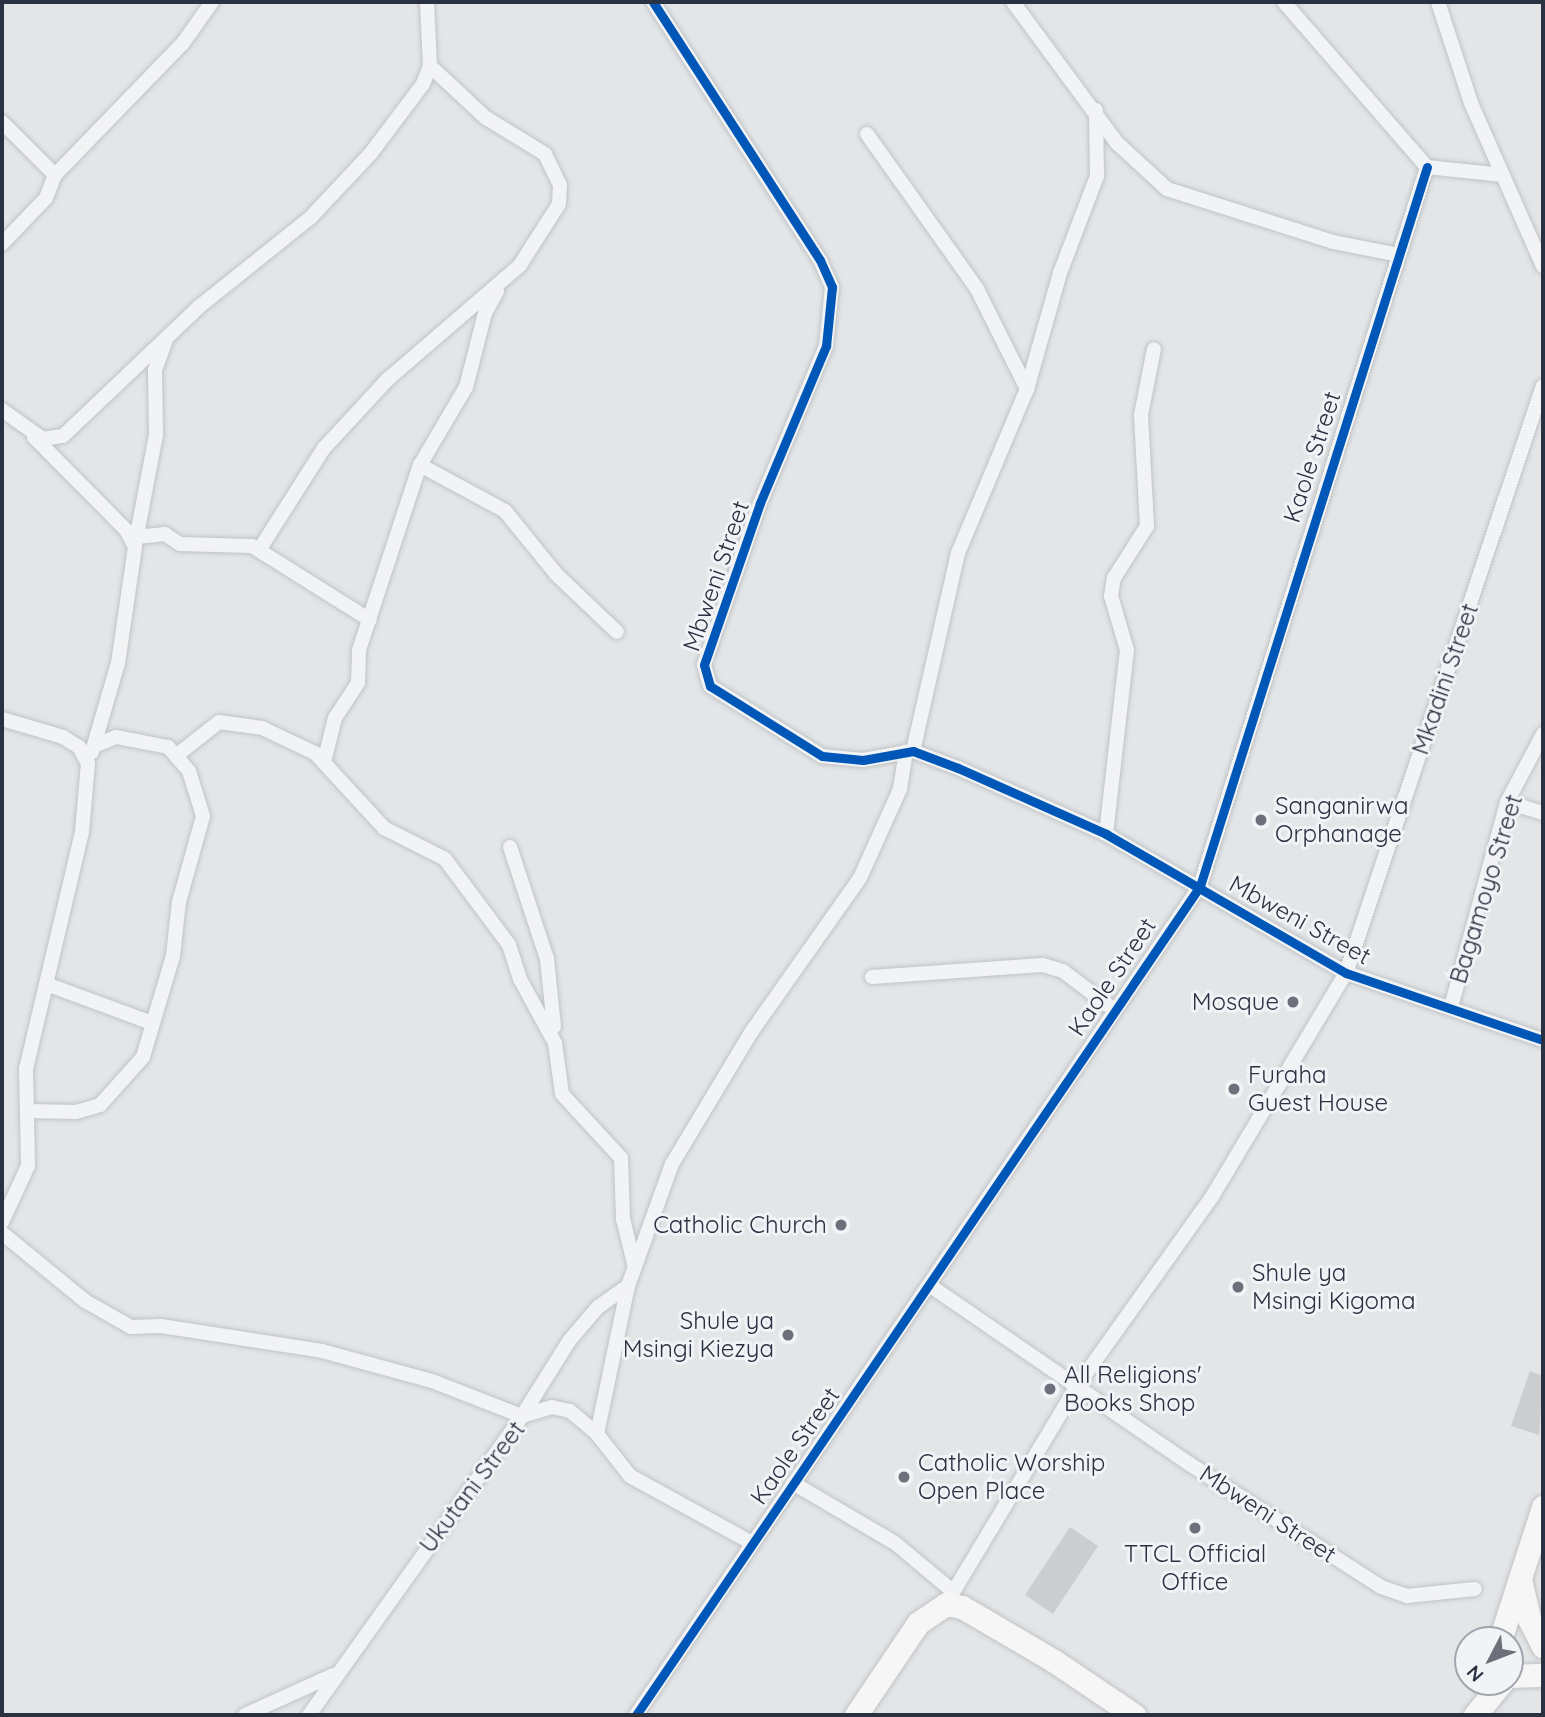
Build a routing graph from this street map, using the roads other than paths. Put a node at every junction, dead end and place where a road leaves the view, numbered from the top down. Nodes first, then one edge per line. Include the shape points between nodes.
1 (212, 2) edge
2 (426, 2) edge
3 (653, 2) edge
4 (1013, 2) edge
5 (1284, 2) edge
6 (1440, 3) edge
7 (430, 66) junction
8 (1096, 110) junction
9 (2, 122) edge
10 (867, 134) dead end
11 (1427, 167) junction
12 (55, 175) junction
13 (1503, 175) junction
14 (2, 244) edge
15 (1395, 254) junction
16 (1543, 266) edge
17 (502, 284) junction
18 (166, 338) junction
19 (1154, 349) dead end
20 (1543, 386) edge
21 (1027, 388) junction
22 (2, 410) edge
23 (26, 428) junction
24 (420, 465) junction
25 (136, 542) junction
26 (259, 550) junction
27 (370, 620) junction
28 (617, 632) dead end
29 (2, 719) edge
30 (1543, 734) edge
31 (94, 747) junction
32 (910, 751) junction
33 (177, 755) junction
34 (324, 762) junction
35 (88, 763) junction
36 (1507, 802) junction
37 (1543, 813) edge
38 (1106, 834) junction
39 (510, 847) dead end
40 (1200, 886) junction
41 (1346, 972) junction
42 (872, 976) dead end
43 (49, 985) junction
44 (1451, 1007) junction
45 (1113, 1009) junction
46 (152, 1023) junction
47 (1543, 1040) edge
48 (555, 1043) junction
49 (27, 1111) junction
50 (2, 1222) edge
51 (2, 1233) edge
52 (635, 1267) junction
53 (628, 1286) junction
54 (932, 1287) junction
55 (1077, 1386) junction
56 (522, 1416) junction
57 (597, 1434) junction
58 (793, 1483) junction
59 (1543, 1507) edge
60 (751, 1543) junction
61 (1521, 1583) junction
62 (1475, 1589) dead end
63 (948, 1596) junction
64 (1505, 1626) edge
65 (1543, 1647) edge
66 (333, 1675) junction
67 (1543, 1675) edge
68 (1524, 1676) edge
69 (1481, 1696) edge
70 (1490, 1696) edge
71 (1476, 1713) edge
72 (246, 1715) edge
73 (309, 1715) edge
74 (636, 1715) edge
75 (856, 1715) edge
76 (1134, 1715) edge

1 - 12 street via 142,88
2 - 7 street
3 - 32 street, Mbweni Street via 820,260 832,287 826,346 760,503 704,665 706,678 721,693 822,757 863,760
4 - 8 street
5 - 11 street
6 - 13 street via 1471,103
7 - 17 street via 486,117 540,149 560,186 559,204 544,230
7 - 18 street via 371,153 311,217
8 - 15 street via 1136,166 1167,189 1333,242
8 - 21 street via 1097,176 1060,273
9 - 12 street
10 - 21 street via 977,289
11 - 13 street
11 - 15 street, Kaole Street
12 - 14 street via 46,198
13 - 16 street
15 - 40 street, Kaole Street
17 - 24 street via 485,313 466,387
17 - 26 street via 458,315 343,426 311,465 277,528
18 - 23 street via 127,371 76,428 53,440
18 - 25 street via 155,370 156,435
19 - 38 street via 1141,415 1147,526 1114,578 1111,596 1127,650
20 - 41 street, Mkadini Street
21 - 32 street via 958,553
22 - 23 street
23 - 25 street
24 - 27 street
24 - 28 street via 517,521 556,574
25 - 26 street via 165,534 180,544
25 - 31 street via 118,663
26 - 27 street
27 - 34 street via 359,650 358,683 335,718
29 - 35 street via 63,737 79,747
30 - 36 street, Bagamoyo Street
31 - 33 street via 130,738 168,747
31 - 35 street
32 - 38 street, Mbweni Street
32 - 52 street via 900,789 860,878 752,1031 672,1164
33 - 34 street via 211,725 230,721 262,728 304,746
33 - 46 street via 189,771 203,817 179,902 173,956
34 - 48 street via 384,828 445,859 509,945 520,979
35 - 43 street via 82,832
36 - 37 street
36 - 44 street, Bagamoyo Street
38 - 40 street, Mbweni Street
39 - 48 street via 547,959
40 - 41 street, Mbweni Street
40 - 45 street, Kaole Street
41 - 44 street, Mbweni Street
41 - 55 street, Mbweni Street via 1213,1195
42 - 45 street via 1043,965 1063,971
43 - 46 street
43 - 49 street via 26,1069
44 - 47 street, Mbweni Street
45 - 54 street, Kaole Street
46 - 49 street via 143,1057 100,1105 76,1112
48 - 52 street via 562,1094 621,1157 623,1219
49 - 50 street via 28,1166
51 - 56 street via 85,1301 131,1327 161,1326 323,1351 432,1381
52 - 53 street
53 - 56 street via 598,1307 569,1341
53 - 57 street
54 - 55 street, Mbweni Street
54 - 58 street, Kaole Street
55 - 62 street, Mbweni Street via 1381,1587 1407,1596
55 - 63 street, Mbweni Street
56 - 57 street, Ukutani Street via 552,1407 570,1411
56 - 66 street, Ukutani Street
57 - 60 street, Ukutani Street via 630,1476
58 - 60 street, Kaole Street
58 - 63 street via 895,1543
59 - 61 main road
60 - 74 street, Kaole Street
61 - 64 main road
61 - 65 main road via 1529,1619
63 - 75 main road via 918,1623
63 - 76 main road
66 - 72 street
66 - 73 street, Ukutani Street
67 - 68 main road
69 - 71 main road
70 - 71 main road

